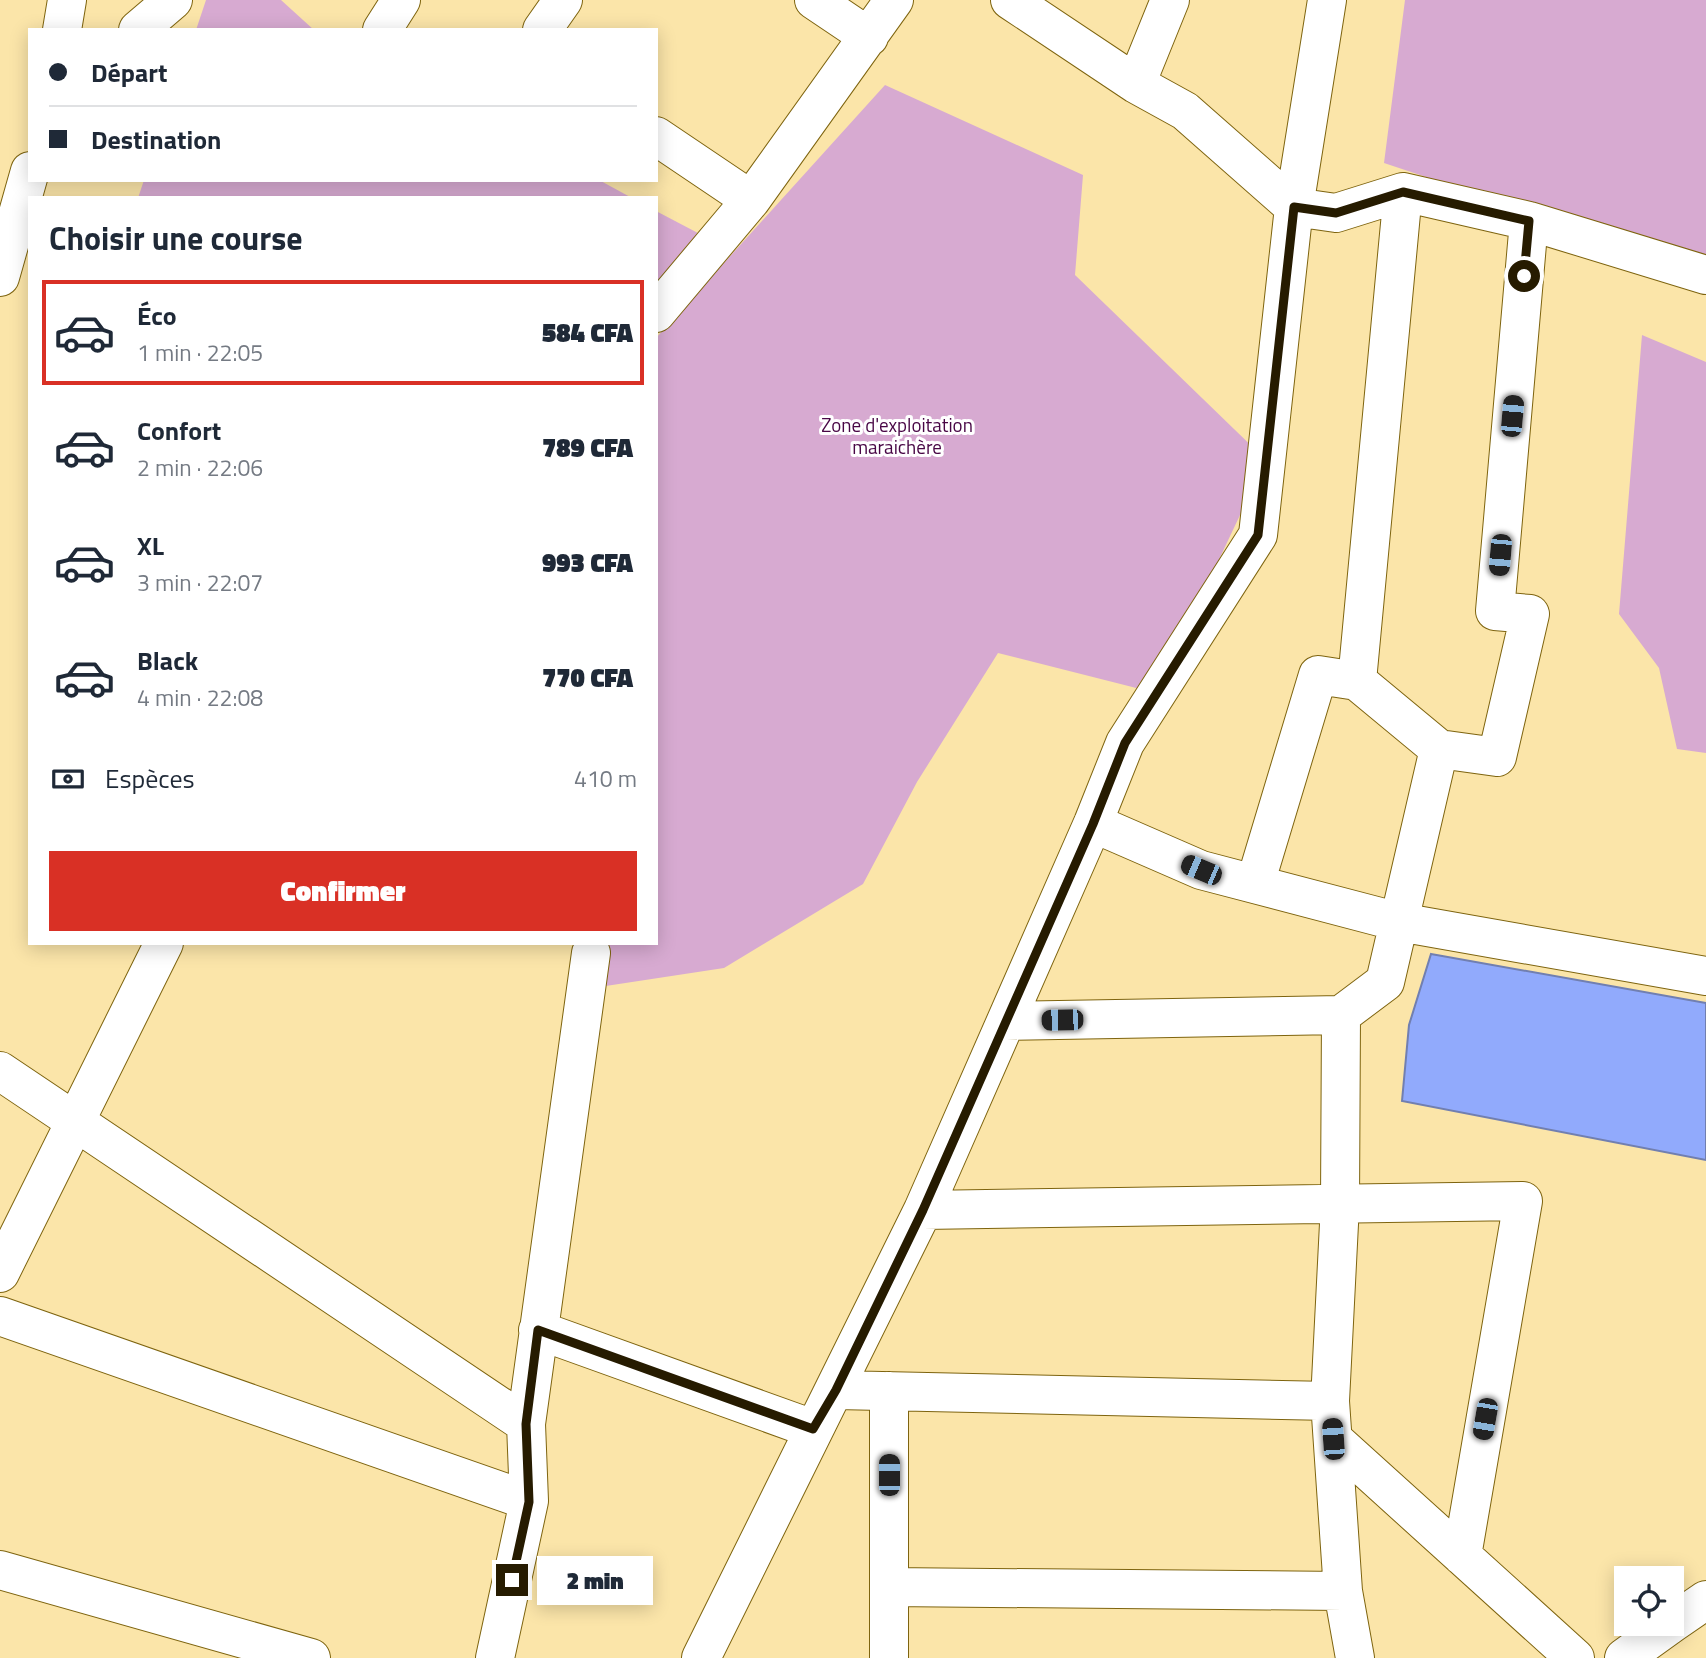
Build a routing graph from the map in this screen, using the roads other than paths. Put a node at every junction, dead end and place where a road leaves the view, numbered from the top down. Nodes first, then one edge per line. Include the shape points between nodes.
1 (67, 0) edge
2 (173, 0) edge
3 (401, 0) edge
4 (563, 0) edge
5 (814, 0) edge
6 (894, 0) edge
7 (1010, 0) edge
8 (1170, 0) edge
9 (1327, 0) edge
10 (62, 28) edge
11 (140, 28) edge
12 (383, 28) edge
13 (543, 28) edge
14 (869, 37) junction
15 (1136, 84) junction
16 (658, 137) edge
17 (28, 178) edge
18 (1403, 192) junction
19 (751, 200) junction
20 (1294, 207) junction
21 (1529, 221) junction
22 (1706, 275) edge
23 (0, 277) edge
24 (658, 311) edge
25 (1357, 681) junction
26 (1439, 749) junction
27 (1093, 824) junction
28 (1255, 884) junction
29 (1399, 922) junction
30 (163, 945) edge
31 (591, 953) dead end
32 (1706, 976) edge
33 (1342, 1015) junction
34 (1006, 1021) junction
35 (0, 1071) edge
36 (76, 1121) junction
37 (1340, 1204) junction
38 (923, 1210) junction
39 (0, 1273) edge
40 (0, 1316) edge
41 (538, 1330) junction
42 (836, 1390) junction
43 (889, 1391) junction
44 (1331, 1401) junction
45 (526, 1424) junction
46 (813, 1429) junction
47 (1333, 1439) junction
48 (529, 1502) junction
49 (1462, 1556) junction
50 (0, 1570) edge
51 (889, 1587) junction
52 (1343, 1591) junction
53 (1706, 1600) edge
54 (1684, 1615) edge
55 (1654, 1636) edge
56 (311, 1658) edge
57 (495, 1658) edge
58 (701, 1658) edge
59 (889, 1658) edge
60 (1354, 1658) edge
61 (1575, 1658) edge
62 (1624, 1658) edge

1 - 10 street
2 - 11 street
3 - 12 street
4 - 13 street
5 - 14 street
6 - 14 street
7 - 15 street
8 - 15 street
9 - 20 street
14 - 19 street
15 - 20 street via 1185,111
16 - 19 street
17 - 23 street
18 - 20 street via 1336,213
18 - 21 street
18 - 25 street
19 - 24 street
20 - 27 street via 1258,535 1125,743
21 - 22 street
21 - 26 street via 1495,611 1531,614 1497,757
25 - 26 street
25 - 28 street via 1318,675
26 - 29 street
27 - 28 street via 1201,870
27 - 34 street
28 - 29 street
29 - 32 street
29 - 33 street via 1385,982
30 - 36 street
31 - 41 street
33 - 34 street
33 - 37 street
34 - 38 street
35 - 36 street
36 - 39 street
36 - 45 street
37 - 38 street
37 - 44 street
37 - 49 street via 1522,1201
38 - 42 street
40 - 48 street
41 - 45 street
41 - 46 street
42 - 43 street
42 - 46 street
43 - 44 street
43 - 51 street
44 - 47 street
45 - 48 street
46 - 58 street
47 - 49 street
47 - 52 street
48 - 57 street
49 - 61 street
50 - 56 street
51 - 52 street
51 - 59 street
52 - 60 street
53 - 54 street
55 - 62 street

